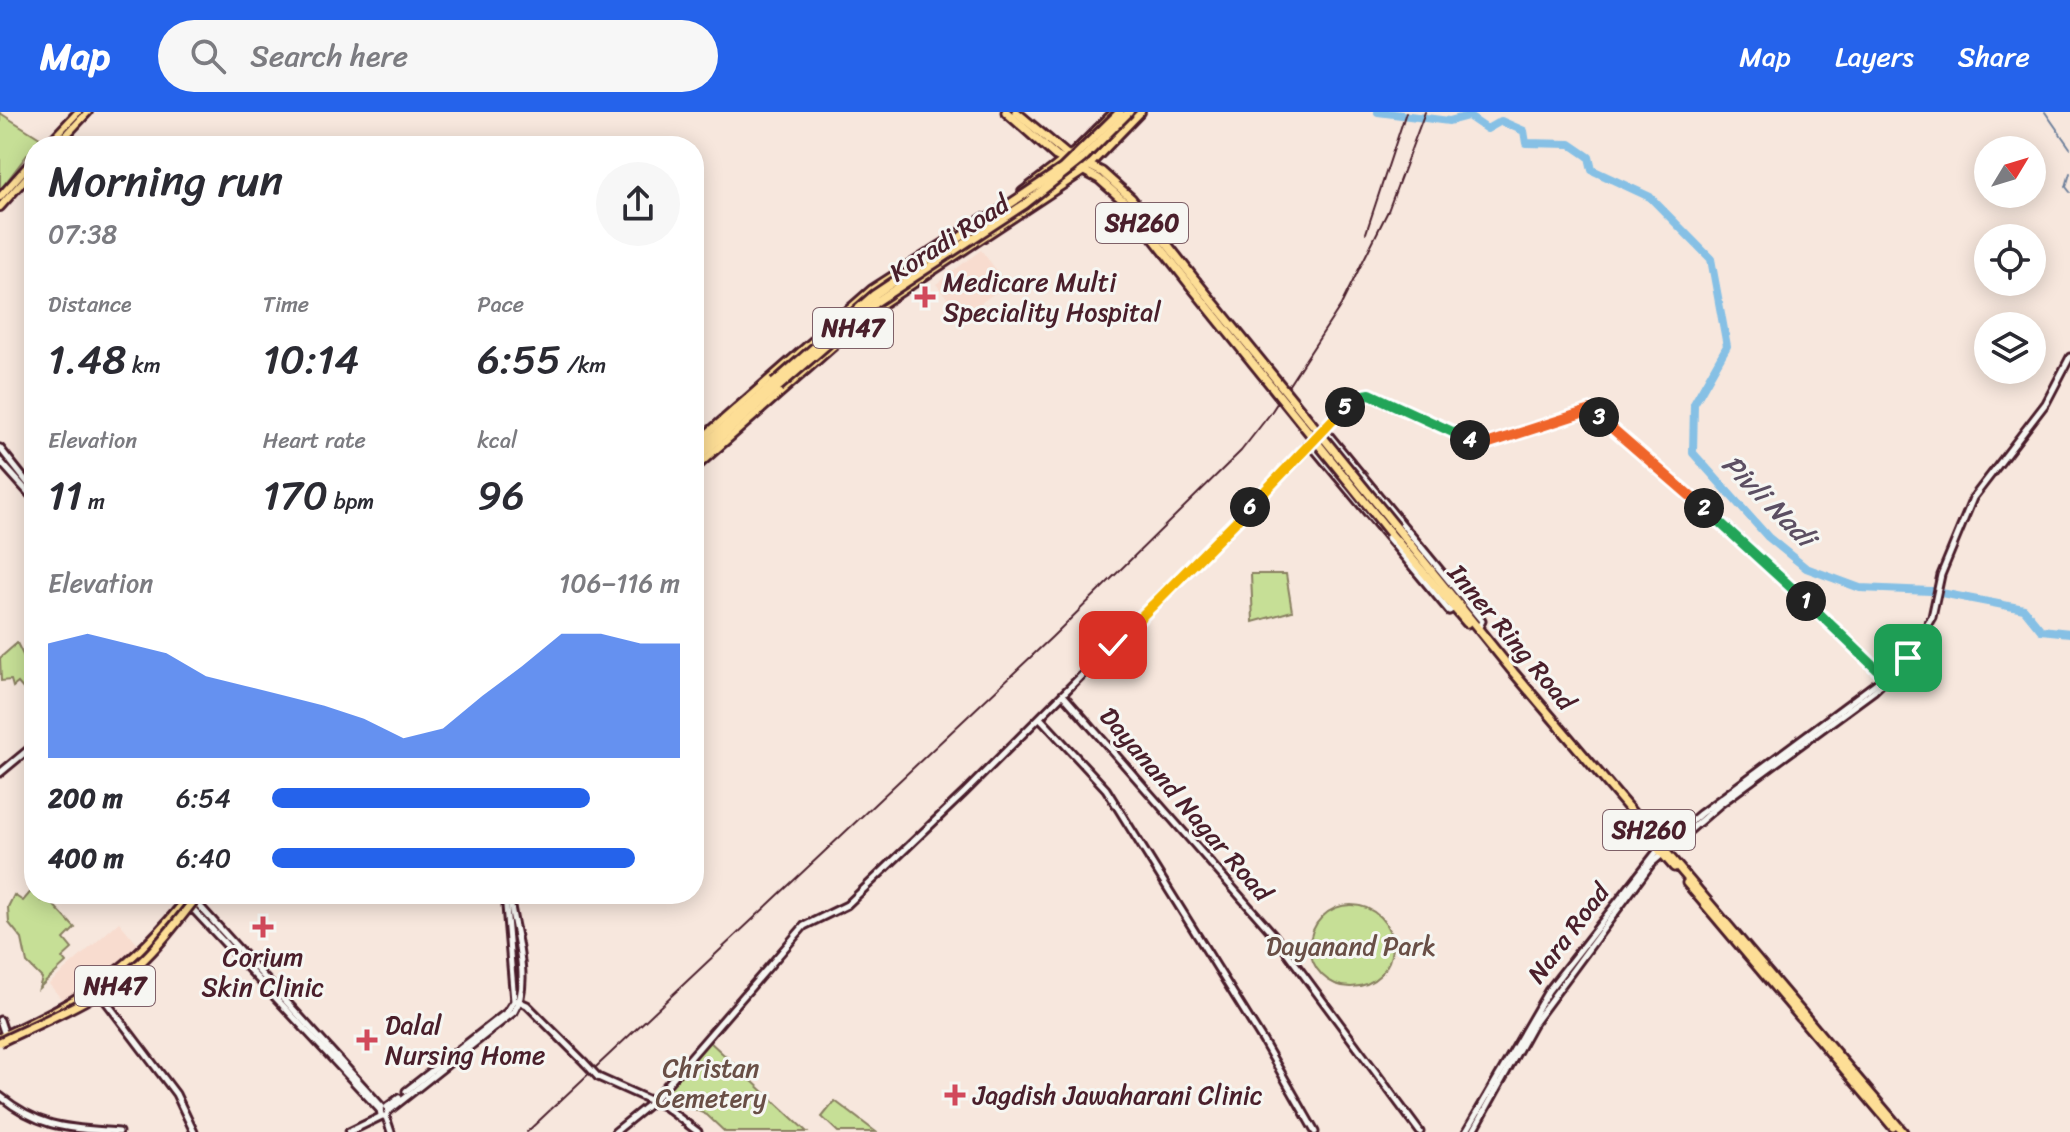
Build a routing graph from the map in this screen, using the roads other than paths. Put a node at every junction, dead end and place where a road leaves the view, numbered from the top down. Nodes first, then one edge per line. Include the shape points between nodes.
1 (78, 112) edge
2 (88, 112) edge
3 (1006, 112) edge
4 (1016, 112) edge
5 (1114, 112) edge
6 (1120, 112) edge
7 (1129, 112) edge
8 (1141, 112) edge
9 (55, 136) edge
10 (65, 136) edge
11 (1081, 145) junction
12 (1067, 158) junction
13 (1099, 158) junction
14 (1092, 166) junction
15 (24, 170) edge
16 (1084, 171) junction
17 (24, 180) edge
18 (0, 197) edge
19 (1006, 203) junction
20 (0, 207) edge
21 (1018, 217) junction
22 (1193, 283) junction
23 (2070, 357) edge
24 (776, 385) junction
25 (1324, 429) junction
26 (716, 436) junction
27 (704, 438) edge
28 (1310, 444) junction
29 (704, 445) edge
30 (0, 448) edge
31 (704, 454) edge
32 (0, 461) edge
33 (24, 478) edge
34 (24, 488) edge
35 (1393, 530) junction
36 (1454, 608) junction
37 (1478, 629) junction
38 (1886, 678) junction
39 (1064, 696) junction
40 (1041, 719) junction
41 (24, 753) edge
42 (0, 773) edge
43 (1662, 850) junction
44 (191, 904) edge
45 (191, 904) edge
46 (201, 904) edge
47 (509, 904) edge
48 (101, 995) junction
49 (517, 1001) junction
50 (0, 1020) edge
51 (2, 1040) edge
52 (0, 1096) edge
53 (652, 1102) junction
54 (384, 1112) junction
55 (119, 1132) edge
56 (194, 1132) edge
57 (349, 1132) edge
58 (392, 1132) edge
59 (615, 1132) edge
60 (698, 1132) edge
61 (1315, 1132) edge
62 (1420, 1132) edge
63 (1466, 1132) edge
64 (1473, 1132) edge
65 (1897, 1132) edge
66 (1903, 1132) edge

1 - 9 main road
2 - 10 main road
3 - 12 highway, SH260
4 - 12 highway, SH260
5 - 11 main road, Koradi Road
6 - 24 highway, NH47, bridge via 1055,174 874,295
7 - 24 highway, NH47, bridge via 1049,186 876,302
8 - 13 main road
11 - 12 main road, Koradi Road
11 - 13 main road
12 - 14 highway, SH260
12 - 16 highway, SH260
12 - 19 main road, Koradi Road
13 - 14 main road
14 - 16 main road, NH47
14 - 22 highway, Inner Ring Road / SH260 via 1131,198
15 - 18 main road
16 - 21 main road, Koradi Road / NH47
16 - 22 highway, Inner Ring Road / SH260 via 1126,203
17 - 20 main road
19 - 21 main road
19 - 26 main road, Koradi Road / NH47 via 872,289 746,398
21 - 26 main road, Koradi Road / NH47 via 878,307
22 - 35 highway, Inner Ring Road / SH260, bridge
23 - 38 street, Nara Road via 2046,403 1973,498 1954,536 1937,601 1908,658
24 - 26 highway, NH47
24 - 26 highway, NH47
25 - 28 street
25 - 37 street via 1482,621
25 - 38 street via 1359,396 1370,394 1483,445 1591,410 1739,538
26 - 27 main road, Koradi Road / NH47
26 - 29 highway
26 - 31 main road, Koradi Road / NH47
28 - 36 street via 1449,611
28 - 39 street
30 - 33 street
32 - 34 street
35 - 36 highway, Inner Ring Road
35 - 37 highway, Inner Ring Road / SH260
36 - 43 highway, Inner Ring Road
37 - 43 highway, Inner Ring Road / SH260
38 - 43 street, Nara Road via 1700,814
39 - 40 street
39 - 62 street, Dayanand Nagar Road via 1274,935
40 - 53 street via 847,905 804,926
40 - 61 street via 1106,789
41 - 42 street
43 - 63 street, Nara Road via 1548,991
43 - 64 street, Nara Road via 1526,1035
43 - 65 highway, Inner Ring Road
43 - 66 highway, Inner Ring Road / SH260
44 - 48 main road, NH47 via 143,964
45 - 51 highway, NH47, bridge via 115,979
46 - 54 street
47 - 49 street via 522,985
48 - 51 main road, NH47
48 - 56 street via 176,1094
49 - 53 street, bridge via 598,1077
49 - 54 street via 514,1012
50 - 51 street
52 - 55 street via 54,1127
53 - 59 street
53 - 60 street
54 - 57 street
54 - 58 street

